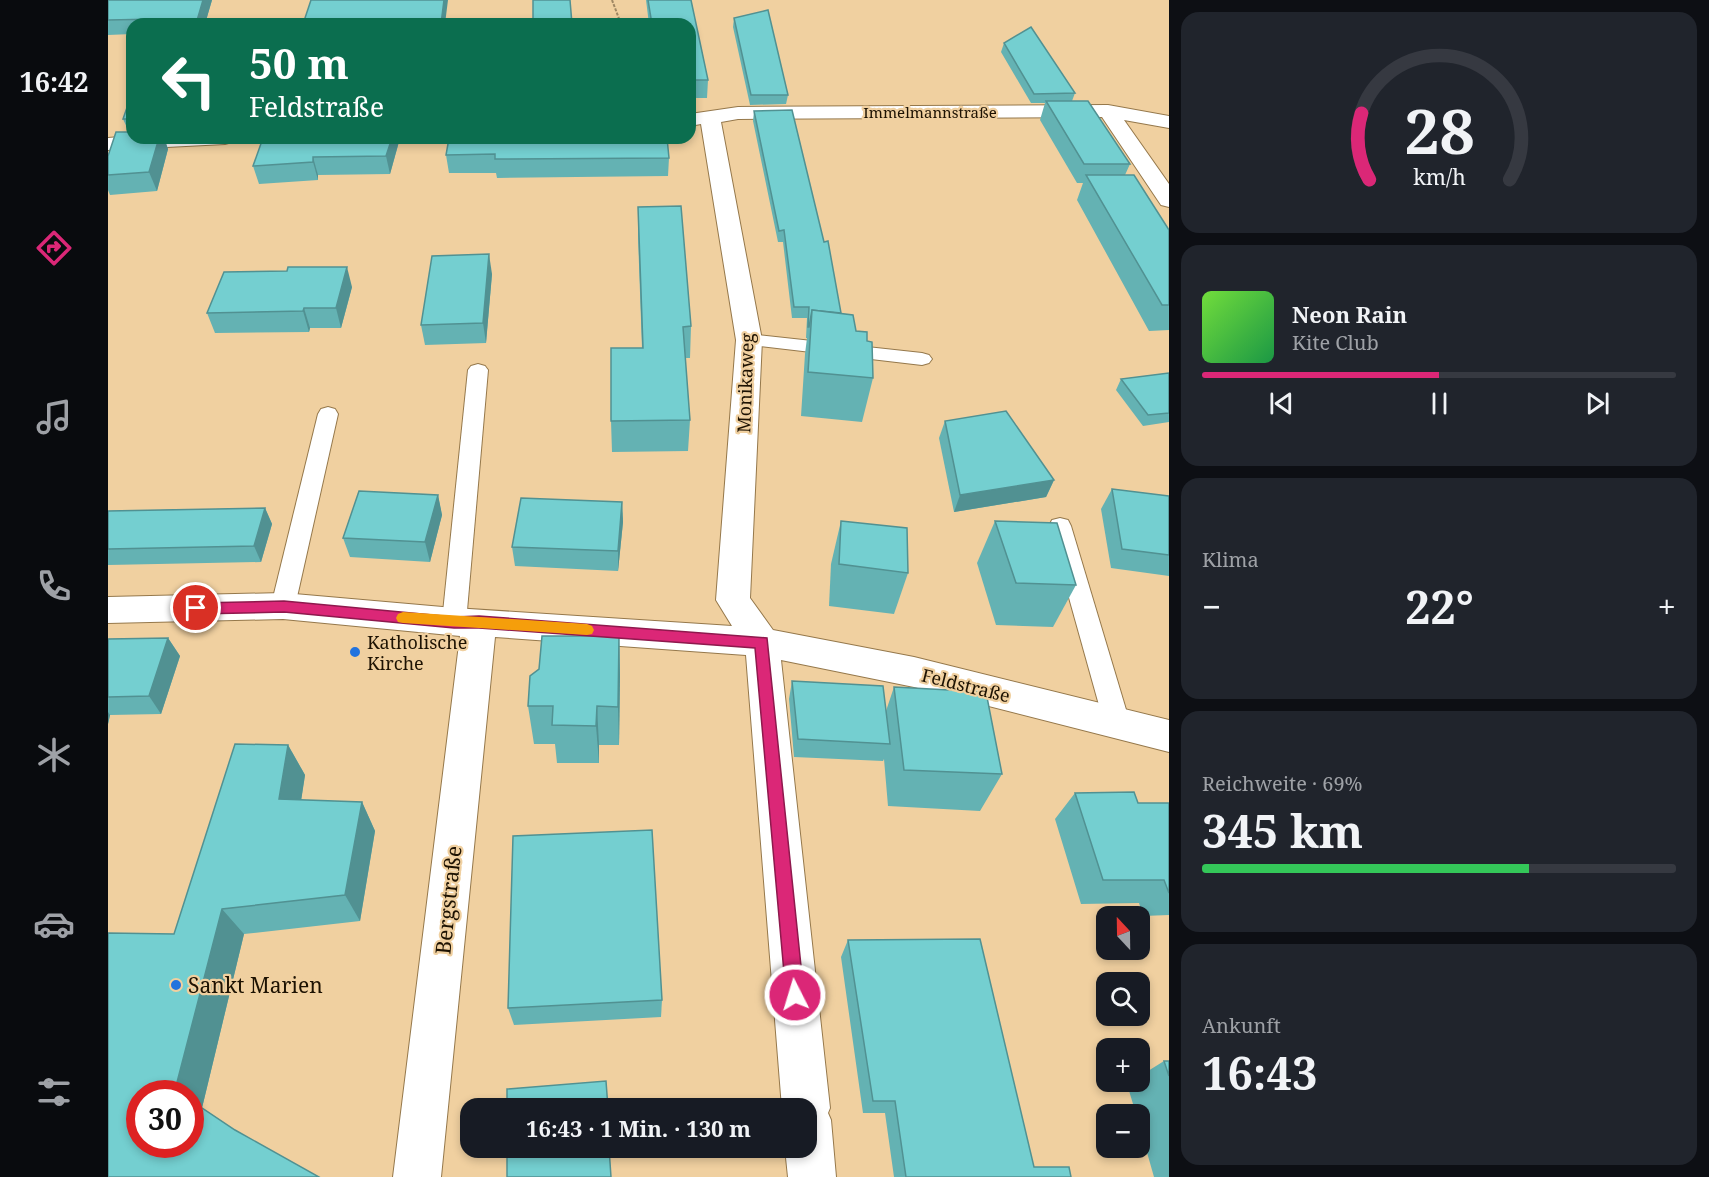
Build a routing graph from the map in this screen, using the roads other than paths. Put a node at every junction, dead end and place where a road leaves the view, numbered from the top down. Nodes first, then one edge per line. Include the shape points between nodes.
1 (1108, 111) junction
2 (700, 119) edge
3 (1169, 122) edge
4 (126, 143) edge
5 (108, 144) edge
6 (1169, 200) edge
7 (749, 340) junction
8 (922, 359) dead end
9 (478, 370) dead end
10 (328, 414) dead end
11 (1060, 526) edge
12 (284, 606) junction
13 (108, 610) edge
14 (467, 622) junction
15 (762, 642) junction
16 (1117, 723) junction
17 (1169, 736) edge
18 (805, 1098) edge
19 (810, 1158) edge
20 (417, 1177) edge
21 (812, 1177) edge

1 - 2 street, Immelmannstraße via 738,113
1 - 3 street, Immelmannstraße
1 - 6 street
2 - 7 street, Monikaweg
4 - 5 street
7 - 8 lane
7 - 15 street, Monikaweg via 733,600
9 - 14 lane
10 - 12 lane
11 - 16 lane
12 - 13 street, Feldstraße
12 - 14 street, Feldstraße
14 - 15 street, Feldstraße
14 - 20 street, Bergstraße
15 - 16 street, Feldstraße via 914,672
15 - 18 street
16 - 17 street, Feldstraße
19 - 21 street

